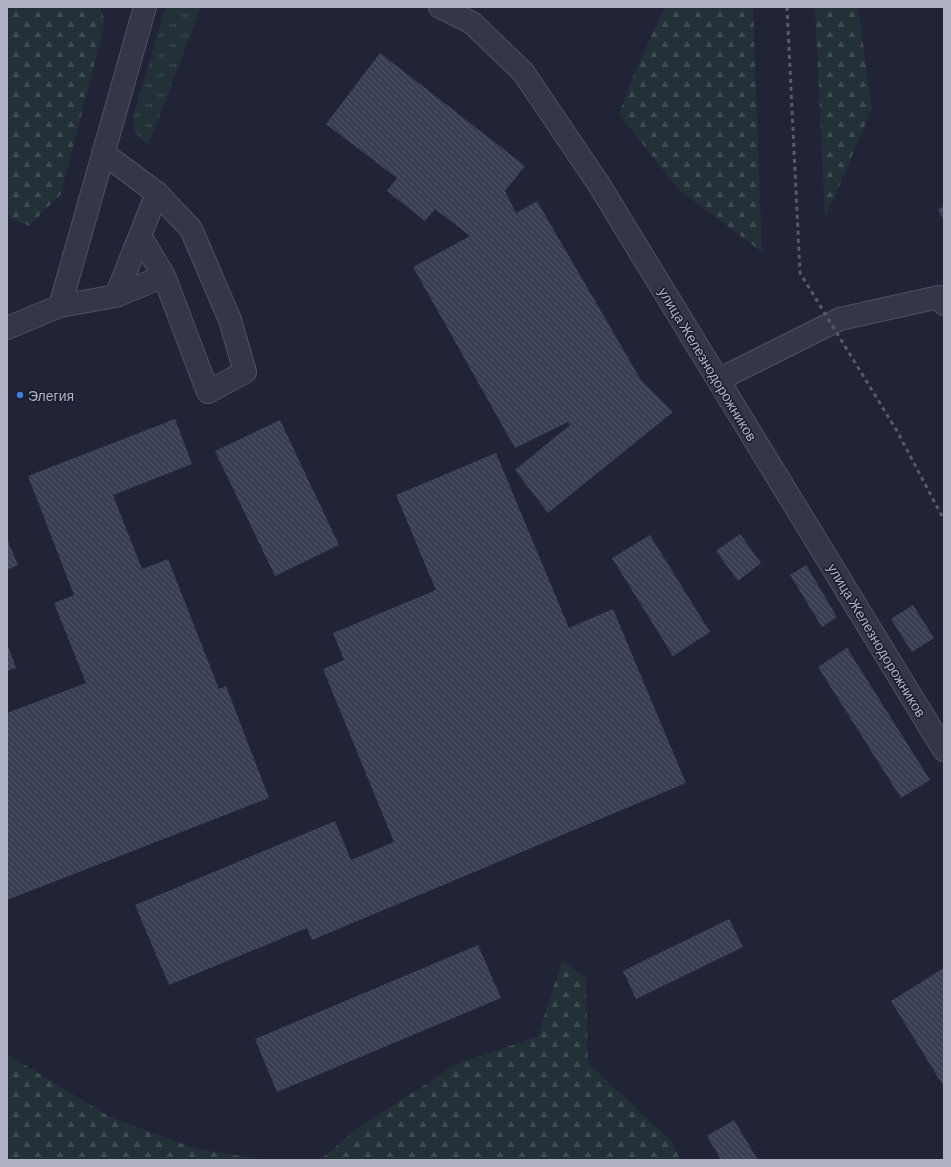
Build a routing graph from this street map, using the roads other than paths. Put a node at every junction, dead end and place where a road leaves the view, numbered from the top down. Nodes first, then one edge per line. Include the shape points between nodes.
1 (145, 7) edge
2 (440, 7) edge
3 (103, 153) junction
4 (157, 193) junction
5 (140, 236) junction
6 (164, 276) junction
7 (116, 296) junction
8 (944, 304) edge
9 (60, 306) junction
10 (7, 328) edge
11 (718, 380) junction
12 (944, 750) edge

1 - 3 street
2 - 11 street, улица Железнодорожников via 472,23 523,72 598,183
3 - 4 street
3 - 9 street
4 - 5 street
4 - 6 street via 191,229 230,320 246,372 208,392
5 - 6 street
5 - 7 street
6 - 7 street
7 - 9 street
8 - 11 street via 939,297 840,319
9 - 10 street
11 - 12 street, улица Железнодорожников

